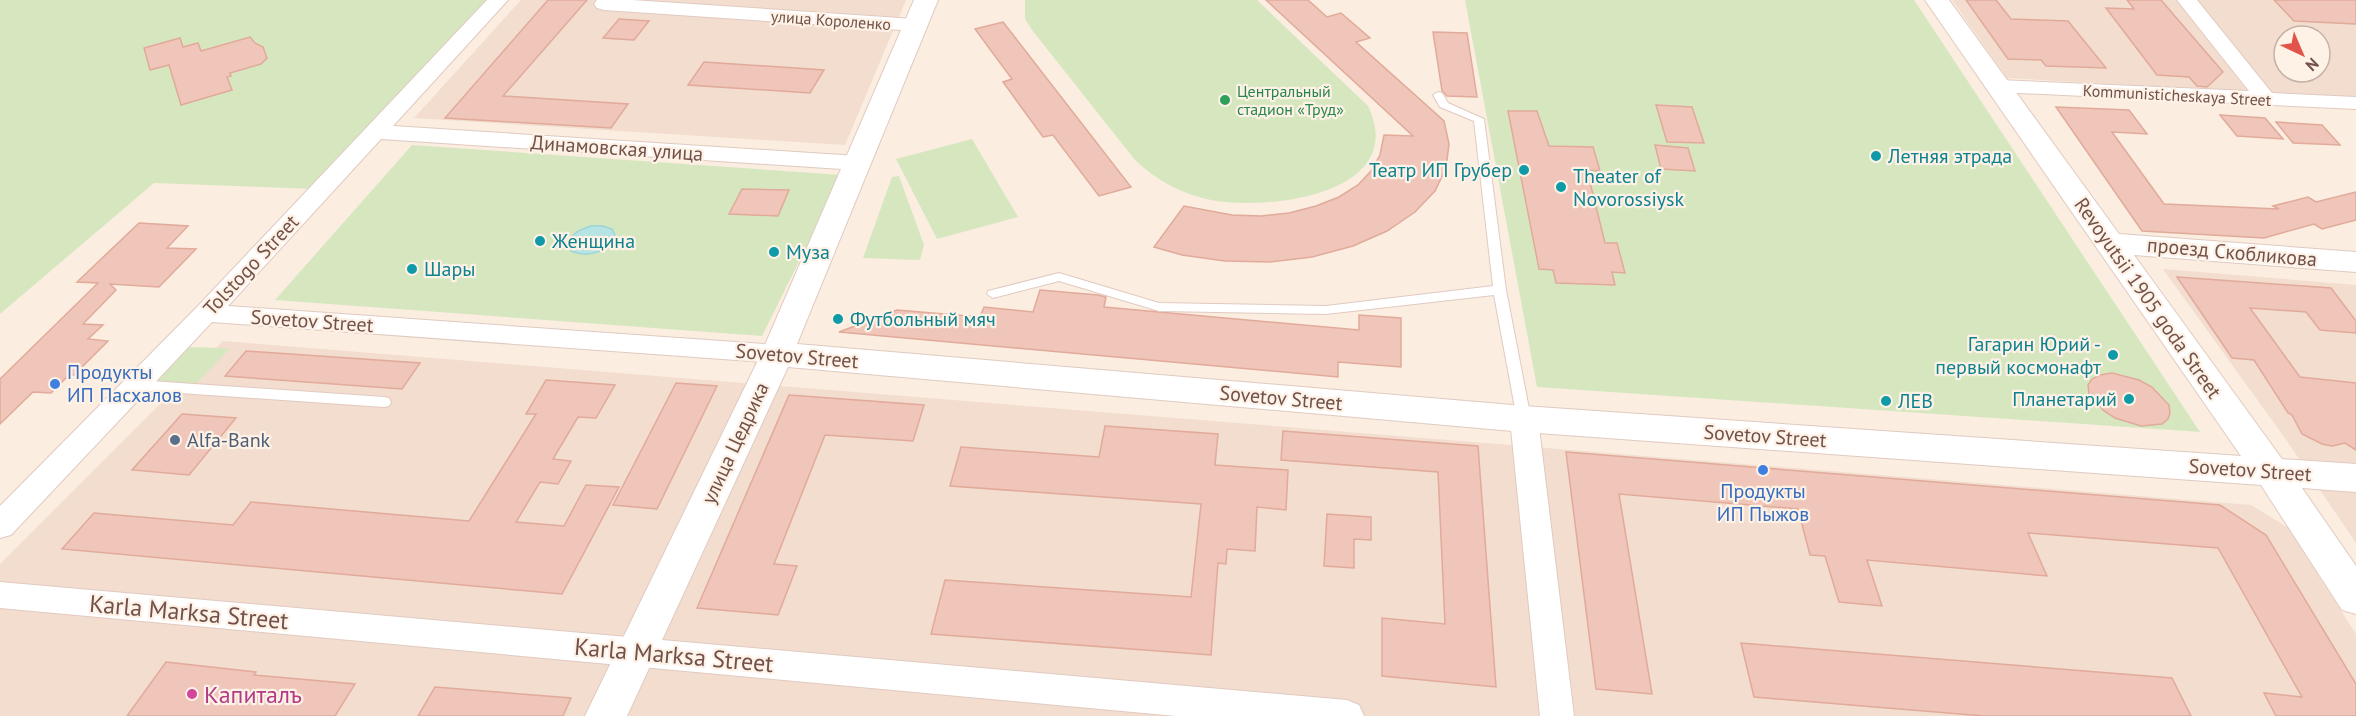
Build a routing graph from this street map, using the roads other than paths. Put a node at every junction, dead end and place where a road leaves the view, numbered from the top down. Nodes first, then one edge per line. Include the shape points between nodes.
1 (498, 0) edge
2 (1937, 0) edge
3 (2187, 0) edge
4 (604, 4) dead end
5 (920, 13) edge
6 (1998, 86) junction
7 (1438, 95) dead end
8 (2266, 99) junction
9 (2356, 103) edge
10 (376, 132) junction
11 (857, 163) junction
12 (2109, 243) junction
13 (2356, 262) edge
14 (1500, 290) junction
15 (993, 294) dead end
16 (206, 313) junction
17 (777, 354) junction
18 (136, 385) junction
19 (384, 402) dead end
20 (1524, 419) junction
21 (2271, 471) junction
22 (2356, 478) edge
23 (0, 526) edge
24 (0, 595) edge
25 (2356, 597) edge
26 (637, 651) junction
27 (606, 716) edge
28 (1347, 716) edge
29 (1557, 716) edge

1 - 10 street, Tolstogo Street
2 - 6 street, Revoyutsii 1905 goda Street
3 - 8 street
4 - 5 street, улица Короленко
5 - 11 street, улица Цедрика
6 - 8 street, Kommunisticheskaya Street
6 - 12 street, Revoyutsii 1905 goda Street
7 - 14 lane via 1444,105 1479,119
8 - 9 street, Kommunisticheskaya Street
10 - 11 street, Динамовская улица
10 - 16 street, Tolstogo Street
11 - 17 street, улица Цедрика
12 - 13 street, проезд Скобликова
12 - 21 street, Revoyutsii 1905 goda Street
14 - 15 lane via 1326,310 1159,307 1059,276
14 - 20 lane
16 - 17 street, Sovetov Street
16 - 18 street, Tolstogo Street
17 - 20 street, Sovetov Street
17 - 26 street, улица Цедрика
18 - 19 lane
18 - 23 street, Tolstogo Street
20 - 21 street, Sovetov Street
20 - 29 street
21 - 22 street, Sovetov Street
21 - 25 street, Revoyutsii 1905 goda Street
24 - 26 street, Karla Marksa Street
26 - 27 street, улица Цедрика
26 - 28 street, Karla Marksa Street

